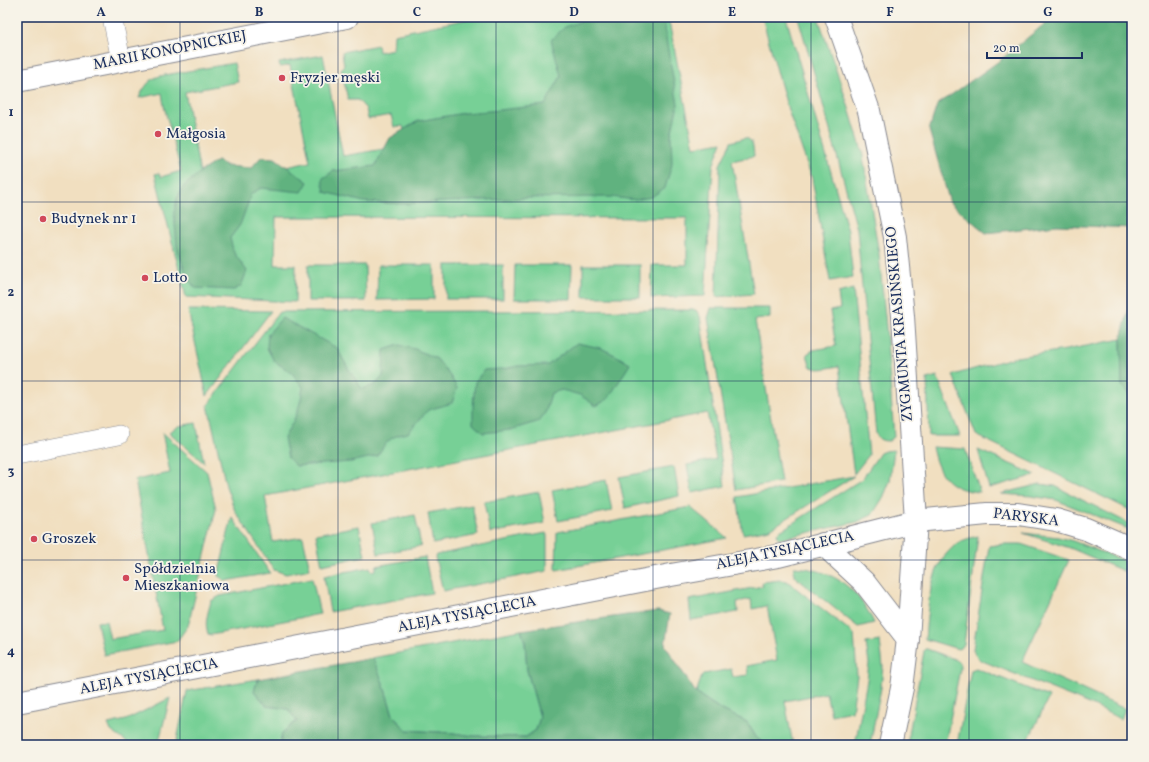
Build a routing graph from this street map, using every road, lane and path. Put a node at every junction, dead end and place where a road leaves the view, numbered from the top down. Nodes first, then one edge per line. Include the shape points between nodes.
1 (112, 17) edge
2 (347, 17) edge
3 (836, 17) edge
4 (121, 60) junction
5 (17, 81) edge
6 (119, 435) dead end
7 (17, 455) edge
8 (916, 521) junction
9 (823, 544) junction
10 (1132, 549) edge
11 (908, 639) junction
12 (17, 702) edge
13 (890, 745) edge

1 - 4 lane
2 - 4 street, MARII KONOPNICKIEJ
3 - 8 street, ZYGMUNTA KRASIŃSKIEGO via 869,112 895,237 903,316
4 - 5 street, MARII KONOPNICKIEJ
6 - 7 lane
8 - 9 street, ALEJA TYSIĄCLECIA
8 - 10 street, PARYSKA via 987,514 1018,514 1056,520 1086,529
8 - 11 street, ZYGMUNTA KRASIŃSKIEGO
9 - 11 street via 864,582
9 - 12 street, ALEJA TYSIĄCLECIA via 778,556
11 - 13 street, ZYGMUNTA KRASIŃSKIEGO via 902,688

